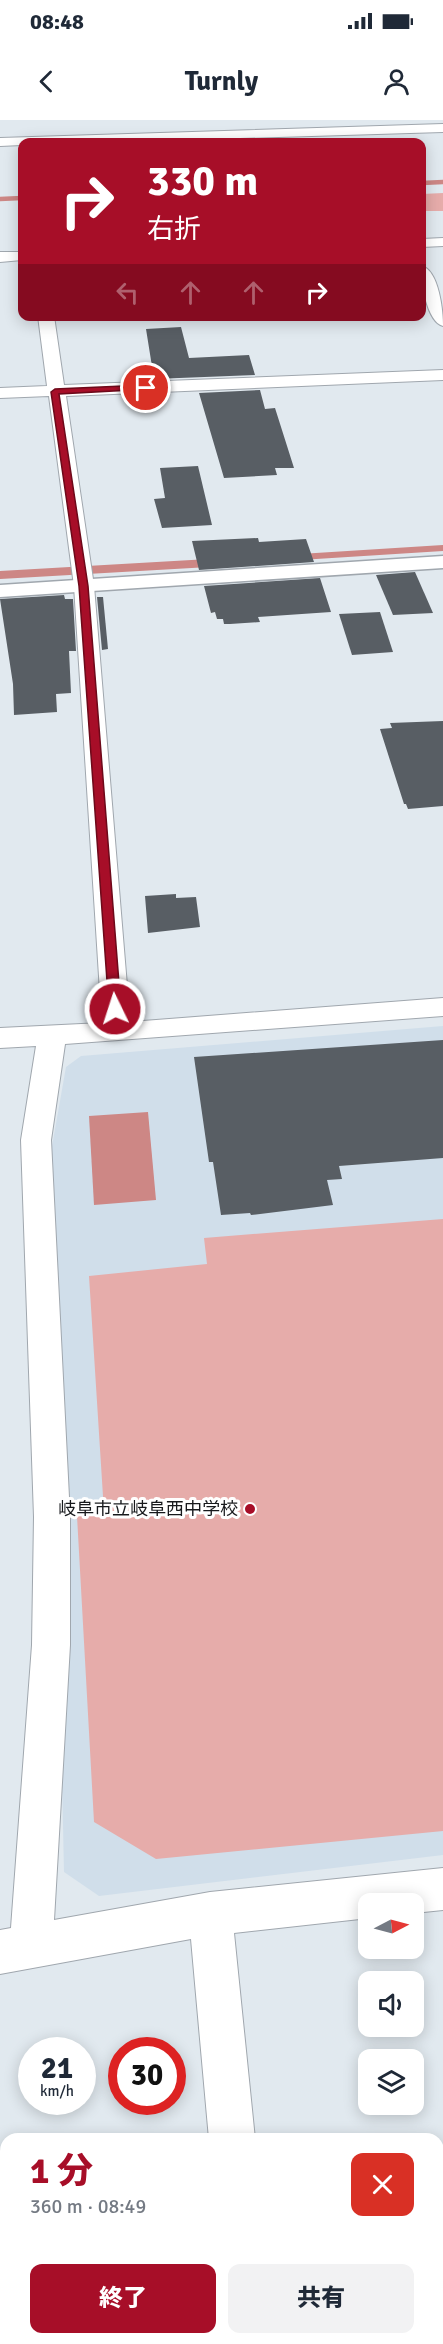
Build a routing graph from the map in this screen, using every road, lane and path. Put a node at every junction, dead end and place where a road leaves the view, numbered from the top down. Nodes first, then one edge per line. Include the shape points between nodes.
1 (443, 128) edge
2 (324, 131) edge
3 (28, 138) edge
4 (18, 139) edge
5 (0, 142) edge
6 (443, 242) edge
7 (426, 243) edge
8 (18, 256) edge
9 (0, 257) edge
10 (426, 281) edge
11 (47, 321) edge
12 (443, 321) edge
13 (443, 375) edge
14 (55, 392) junction
15 (0, 393) edge
16 (443, 562) edge
17 (84, 586) junction
18 (0, 591) edge
19 (443, 1007) edge
20 (117, 1032) junction
21 (52, 1036) junction
22 (0, 1038) edge
23 (443, 1889) edge
24 (210, 1914) junction
25 (15, 1950) edge
26 (231, 2133) edge

1 - 2 street
2 - 3 street
4 - 5 street
6 - 7 street
8 - 9 street
10 - 12 street
11 - 14 street
13 - 14 street
14 - 15 street
14 - 17 street
16 - 17 street
17 - 18 street
17 - 20 street
19 - 20 street
20 - 21 street
21 - 22 street
21 - 25 street via 36,1140 52,1517 51,1645
23 - 24 street
24 - 25 street
24 - 26 street

